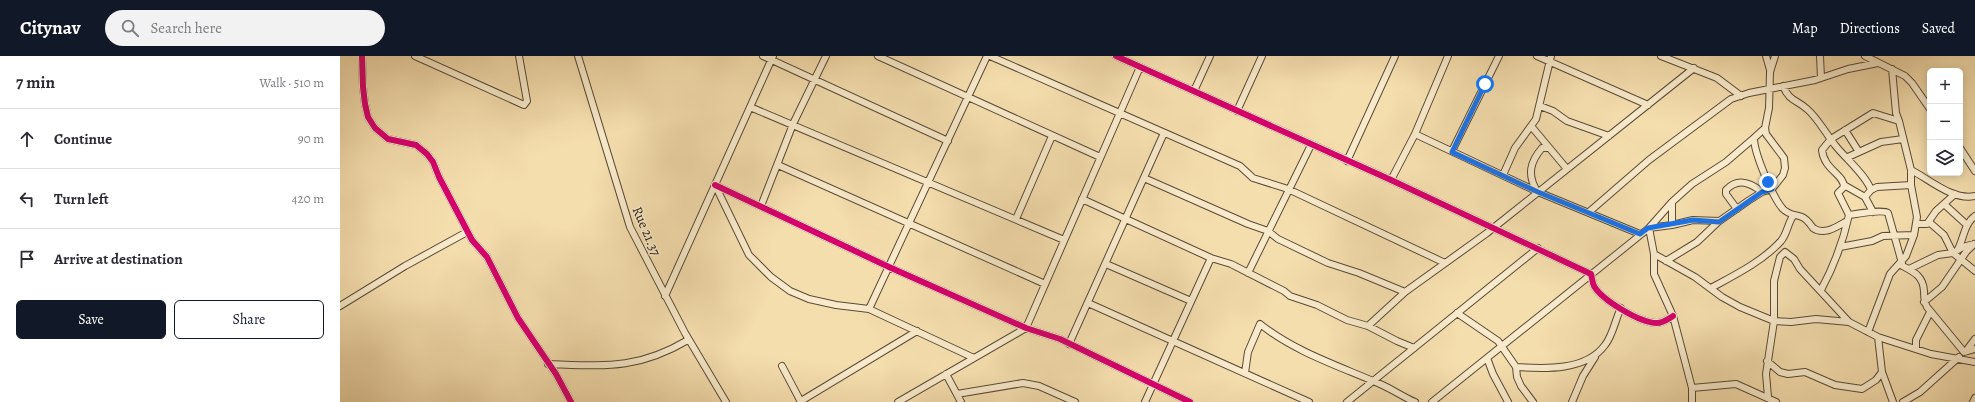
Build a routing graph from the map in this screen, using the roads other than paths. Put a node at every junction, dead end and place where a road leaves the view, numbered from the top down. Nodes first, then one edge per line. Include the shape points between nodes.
1 (362, 56) edge
2 (415, 56) edge
3 (519, 56) edge
4 (578, 56) edge
5 (763, 56) edge
6 (826, 56) edge
7 (878, 56) edge
8 (989, 56) edge
9 (1116, 56) edge
10 (1210, 56) edge
11 (1262, 56) edge
12 (1395, 56) edge
13 (1448, 56) edge
14 (1499, 56) edge
15 (1537, 56) edge
16 (1661, 56) edge
17 (1766, 56) edge
18 (1775, 56) edge
19 (1820, 56) edge
20 (1865, 56) edge
21 (772, 58) edge
22 (1550, 59) edge
23 (1878, 63) junction
24 (1140, 67) junction
25 (1694, 68) junction
26 (1892, 69) junction
27 (1770, 72) junction
28 (815, 78) junction
29 (1821, 78) junction
30 (1783, 86) junction
31 (1770, 90) junction
32 (1194, 91) junction
33 (1741, 96) junction
34 (968, 97) junction
35 (1648, 105) junction
36 (1927, 105) edge
37 (750, 106) junction
38 (1540, 106) junction
39 (1238, 111) junction
40 (1120, 113) junction
41 (1899, 122) junction
42 (794, 124) junction
43 (1531, 126) junction
44 (1765, 128) junction
45 (1845, 130) junction
46 (1164, 133) junction
47 (1415, 134) junction
48 (1052, 136) junction
49 (1609, 136) junction
50 (1754, 138) junction
51 (1831, 139) junction
52 (1902, 139) junction
53 (948, 141) junction
54 (1311, 145) junction
55 (1548, 148) junction
56 (1452, 152) junction
57 (1859, 152) junction
58 (1963, 153) edge
59 (1100, 157) junction
60 (1848, 157) junction
61 (1347, 161) junction
62 (778, 165) junction
63 (1567, 168) junction
64 (1911, 170) junction
65 (1975, 171) edge
66 (1503, 175) junction
67 (1144, 178) junction
68 (1391, 180) junction
69 (929, 182) junction
70 (715, 185) junction
71 (1844, 185) junction
72 (1911, 185) junction
73 (1288, 189) junction
74 (1772, 189) junction
75 (1871, 190) junction
76 (1538, 192) junction
77 (1762, 192) junction
78 (1955, 194) junction
79 (1975, 196) edge
80 (1865, 197) junction
81 (1082, 199) junction
82 (1672, 202) junction
83 (1944, 204) junction
84 (761, 206) junction
85 (1737, 209) junction
86 (1589, 212) junction
87 (1873, 212) junction
88 (1794, 216) junction
89 (1975, 216) edge
90 (1848, 218) junction
91 (1016, 219) junction
92 (1126, 220) junction
93 (1719, 222) junction
94 (1929, 222) junction
95 (909, 224) junction
96 (1672, 224) junction
97 (1917, 224) junction
98 (1967, 225) junction
99 (1493, 228) junction
100 (1648, 228) junction
101 (1268, 230) junction
102 (467, 232) junction
103 (1640, 234) junction
104 (1894, 235) junction
105 (1914, 235) junction
106 (1064, 240) junction
107 (1974, 244) edge
108 (1840, 247) junction
109 (1538, 248) junction
110 (1955, 252) junction
111 (1654, 254) junction
112 (1211, 258) junction
113 (1961, 260) junction
114 (1666, 261) junction
115 (1445, 263) junction
116 (1900, 263) junction
117 (1106, 264) junction
118 (889, 267) junction
119 (1909, 269) junction
120 (1975, 271) edge
121 (1248, 273) junction
122 (1591, 274) junction
123 (1045, 284) junction
124 (1711, 288) junction
125 (1821, 290) junction
126 (1405, 292) junction
127 (665, 296) junction
128 (1191, 301) junction
129 (1924, 302) junction
130 (1088, 303) junction
131 (340, 306) edge
132 (1621, 308) junction
133 (869, 309) junction
134 (1930, 312) junction
135 (1457, 313) junction
136 (1673, 316) junction
137 (1774, 320) junction
138 (1849, 322) junction
139 (1368, 326) junction
140 (1026, 328) junction
141 (917, 331) junction
142 (1868, 332) junction
143 (1878, 337) junction
144 (1975, 339) edge
145 (688, 340) junction
146 (1172, 341) junction
147 (1069, 344) junction
148 (1502, 347) junction
149 (1414, 348) junction
150 (1975, 348) edge
151 (1916, 349) junction
152 (1964, 352) junction
153 (1595, 357) junction
154 (974, 358) junction
155 (1487, 358) junction
156 (1956, 359) junction
157 (1767, 361) junction
158 (1975, 362) edge
159 (548, 364) junction
160 (782, 366) dead end
161 (1516, 367) junction
162 (1882, 372) junction
163 (1245, 373) junction
164 (946, 374) junction
165 (1372, 382) junction
166 (1152, 385) junction
167 (1692, 388) junction
168 (957, 394) junction
169 (1768, 397) junction
170 (1975, 398) edge
171 (570, 402) edge
172 (726, 402) edge
173 (801, 402) edge
174 (898, 402) edge
175 (961, 402) edge
176 (1075, 402) edge
177 (1145, 402) edge
178 (1190, 402) edge
179 (1309, 402) edge
180 (1347, 402) edge
181 (1415, 402) edge
182 (1432, 402) edge
183 (1508, 402) edge
184 (1533, 402) edge
185 (1572, 402) edge
186 (1692, 402) edge
187 (1776, 402) edge
188 (1893, 402) edge
189 (1903, 402) edge
190 (1973, 402) edge

1 - 102 street via 365,104 374,128 388,139 416,145 427,154
2 - 3 street via 524,105 527,101
4 - 127 street, Rue 21.37 via 630,227
5 - 21 street
6 - 28 street
7 - 34 street
8 - 34 street
8 - 40 street
9 - 24 street
10 - 32 street
11 - 39 street
12 - 61 street
13 - 47 street
14 - 56 street
15 - 22 street
16 - 25 street
17 - 27 street
18 - 27 street
19 - 29 street
20 - 23 street
21 - 28 street
21 - 37 street
22 - 35 street
22 - 38 street
23 - 26 street
23 - 29 street
24 - 32 street
24 - 40 street
25 - 33 street via 1724,82
25 - 35 street
26 - 36 street via 1912,83
26 - 41 street
27 - 31 street
28 - 42 street
28 - 53 street
29 - 30 street
30 - 31 street
30 - 51 street via 1786,94 1807,108
31 - 33 street
31 - 44 street
32 - 39 street
33 - 86 street via 1731,99 1701,121
34 - 48 street
34 - 53 street
35 - 49 street
37 - 42 street
37 - 70 street
38 - 43 street
38 - 49 street via 1553,110 1567,121
39 - 54 street
40 - 46 street
40 - 59 street
41 - 45 street via 1873,113
41 - 52 street
42 - 62 street
42 - 69 street
43 - 55 street
43 - 66 street via 1516,148
44 - 50 street
44 - 74 street via 1766,134 1784,158 1785,168 1780,181
45 - 51 street
45 - 57 street
46 - 67 street
46 - 73 street via 1240,166 1253,178
47 - 56 street
47 - 68 street
48 - 59 street
48 - 91 street
49 - 63 street
50 - 74 street via 1755,150
50 - 82 street
51 - 60 street
51 - 71 street via 1822,150 1823,156 1829,168 1841,178
52 - 57 street via 1881,142
52 - 64 street
53 - 69 street
54 - 61 street
54 - 73 street
55 - 63 street
55 - 76 street via 1542,148 1532,161 1532,182
56 - 66 street
57 - 60 street
58 - 65 street
59 - 81 street
60 - 75 street
61 - 68 street
62 - 84 street
62 - 95 street
63 - 76 street
64 - 72 street
64 - 78 street
66 - 76 street
67 - 92 street
67 - 101 street via 1248,224
68 - 99 street
69 - 91 street
69 - 95 street
70 - 84 street
70 - 127 street
70 - 133 street via 749,255 771,277 790,291 809,299
71 - 80 street
71 - 90 street via 1838,193
72 - 75 street via 1877,187
72 - 97 street
73 - 101 street
73 - 115 street
74 - 77 street
74 - 88 street via 1783,209
75 - 80 street
76 - 86 street
76 - 99 street
77 - 85 street
77 - 85 street via 1752,185 1741,182 1729,186 1726,194
78 - 79 street
78 - 83 street
80 - 87 street
81 - 92 street
81 - 106 street
82 - 96 street
82 - 100 street
83 - 94 street
83 - 98 street
84 - 118 street
85 - 93 street
86 - 103 street
87 - 90 street
87 - 104 street via 1888,213
88 - 90 street via 1803,217 1814,228 1824,231 1838,227
88 - 124 street via 1783,238 1771,251
89 - 98 street
90 - 108 street
91 - 106 street
92 - 112 street
92 - 117 street
93 - 96 street via 1693,220
93 - 114 street via 1697,242
94 - 97 street via 1926,225
94 - 110 street via 1944,235
95 - 118 street
95 - 123 street
96 - 100 street
97 - 105 street
98 - 110 street via 1964,239
99 - 109 street
99 - 115 street
100 - 103 street
100 - 111 street
101 - 121 street
101 - 126 street via 1278,239 1328,263
102 - 131 street
102 - 159 street via 487,257 518,318
103 - 122 street
104 - 105 street
104 - 108 street
104 - 116 street
105 - 116 street
106 - 123 street
107 - 110 street
107 - 113 street
108 - 125 street
109 - 122 street
109 - 135 street
110 - 113 street
110 - 119 street via 1938,255
111 - 114 street
111 - 136 street via 1656,280
112 - 121 street
112 - 128 street
113 - 120 street
113 - 129 street via 1942,287
114 - 124 street
115 - 126 street
116 - 119 street
116 - 142 street via 1890,274
117 - 128 street
117 - 130 street
118 - 133 street
118 - 140 street
119 - 129 street via 1923,285
121 - 139 street via 1290,296
122 - 132 street via 1595,287
122 - 148 street
123 - 140 street
124 - 137 street via 1740,307
125 - 137 street via 1786,252 1780,257 1776,268
125 - 138 street
126 - 139 street
127 - 145 street, Rue 21.37
128 - 146 street
129 - 134 street
130 - 146 street
130 - 147 street
132 - 136 street via 1642,319 1657,323
132 - 153 street via 1609,338
133 - 141 street
134 - 151 street via 1916,340
134 - 152 street
135 - 148 street via 1491,336
135 - 149 street
136 - 167 street
137 - 138 street via 1792,322 1816,319
137 - 157 street
138 - 142 street
139 - 149 street
140 - 147 street
140 - 154 street
141 - 154 street
141 - 173 street
142 - 143 street
143 - 151 street
143 - 162 street
144 - 152 street
145 - 159 street via 671,350 640,362 608,366
145 - 172 street, Rue 21.37
146 - 163 street
146 - 166 street
147 - 166 street
148 - 155 street
148 - 161 street
149 - 165 street
150 - 152 street
151 - 156 street
152 - 156 street
153 - 161 street via 1556,368
153 - 185 street via 1583,376
154 - 164 street
155 - 182 street
155 - 183 street
156 - 158 street
156 - 189 street via 1930,384
157 - 162 street via 1780,372 1805,372 1835,385 1862,389 1876,380
157 - 169 street
159 - 171 street
160 - 173 street
161 - 184 street via 1521,386
162 - 188 street
163 - 165 street via 1248,352 1260,324 1281,340
163 - 179 street
164 - 168 street
164 - 174 street
165 - 180 street
165 - 181 street via 1379,383
166 - 177 street
166 - 178 street
167 - 169 street via 1736,384
167 - 186 street
168 - 175 street
168 - 176 street via 1023,383 1039,386
169 - 187 street
170 - 190 street

